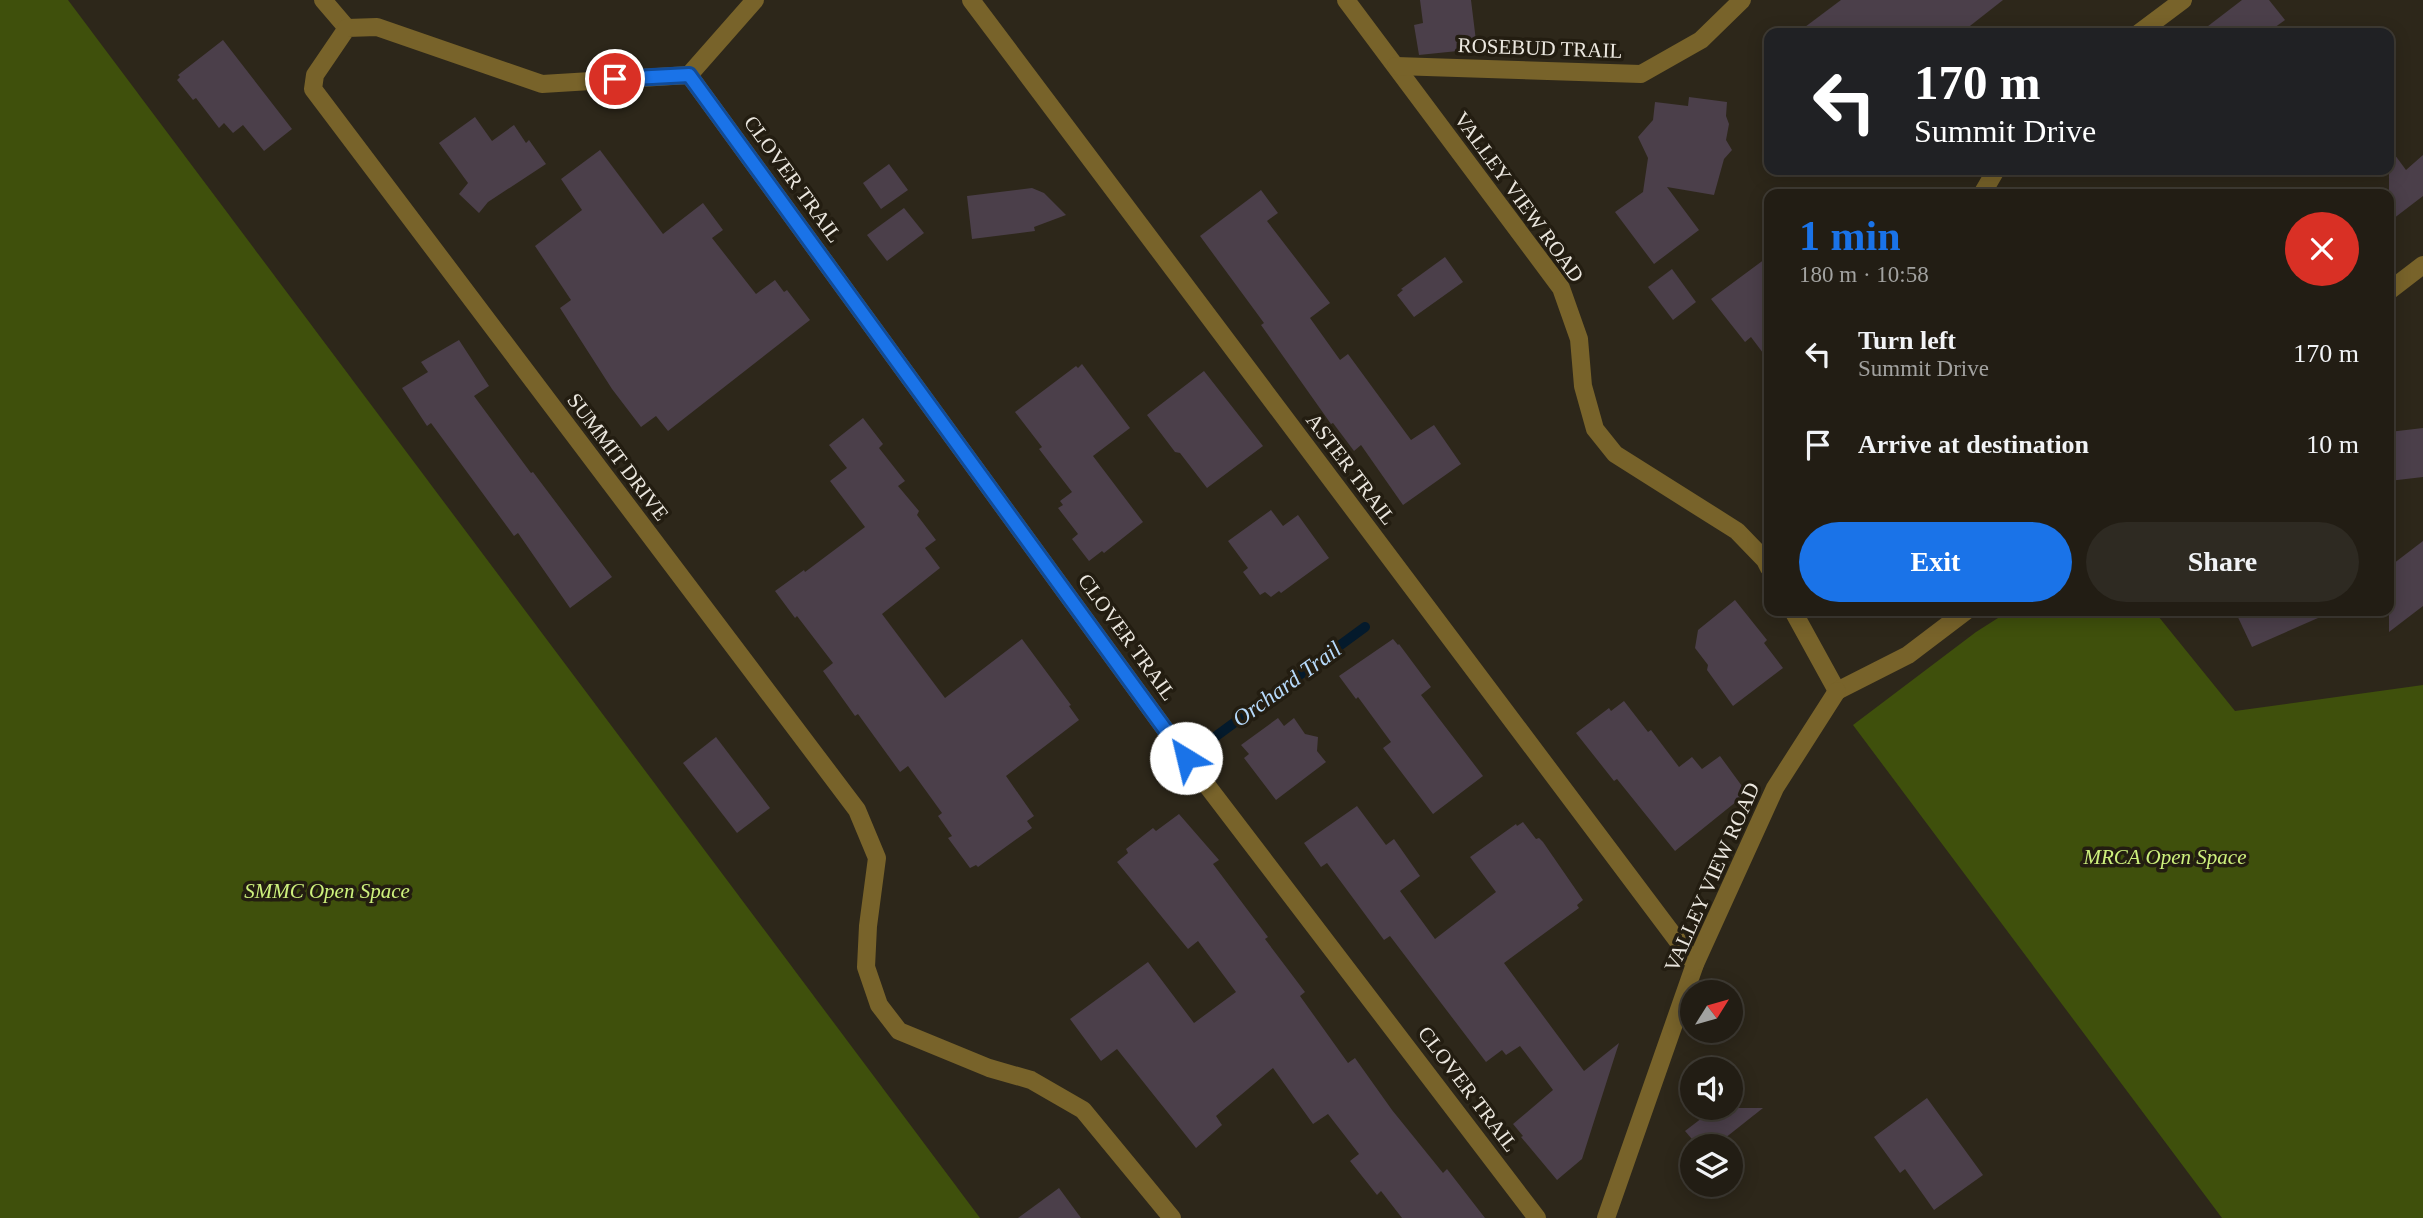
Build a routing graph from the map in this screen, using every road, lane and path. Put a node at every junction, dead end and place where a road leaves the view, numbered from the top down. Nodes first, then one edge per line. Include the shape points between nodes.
1 (323, 0) edge
2 (755, 0) edge
3 (971, 0) edge
4 (1346, 0) edge
5 (1742, 0) edge
6 (2183, 0) edge
7 (2147, 28) edge
8 (347, 29) junction
9 (1396, 66) junction
10 (689, 75) junction
11 (2423, 265) edge
12 (2394, 287) edge
13 (1764, 557) edge
14 (1796, 616) edge
15 (1959, 616) edge
16 (1837, 691) junction
17 (1695, 964) junction
18 (1172, 1218) edge
19 (1537, 1218) edge
20 (1606, 1218) edge

1 - 8 street
2 - 10 street
3 - 17 street, ASTER TRAIL
4 - 9 street, VALLEY VIEW ROAD
5 - 9 street, ROSEBUD TRAIL via 1701,40 1641,74
6 - 7 street
8 - 10 street via 377,27 542,83
8 - 18 street, SUMMIT DRIVE via 315,75 316,96 856,810 877,858 866,967 879,1005 899,1031 1031,1080 1083,1110
9 - 13 street, VALLEY VIEW ROAD via 1561,288 1579,339 1583,386 1595,429 1615,454 1737,531
10 - 19 street, CLOVER TRAIL via 1181,750
11 - 12 street
14 - 16 street
15 - 16 street via 1908,655
16 - 17 street, VALLEY VIEW ROAD via 1775,788
17 - 20 street, VALLEY VIEW ROAD

